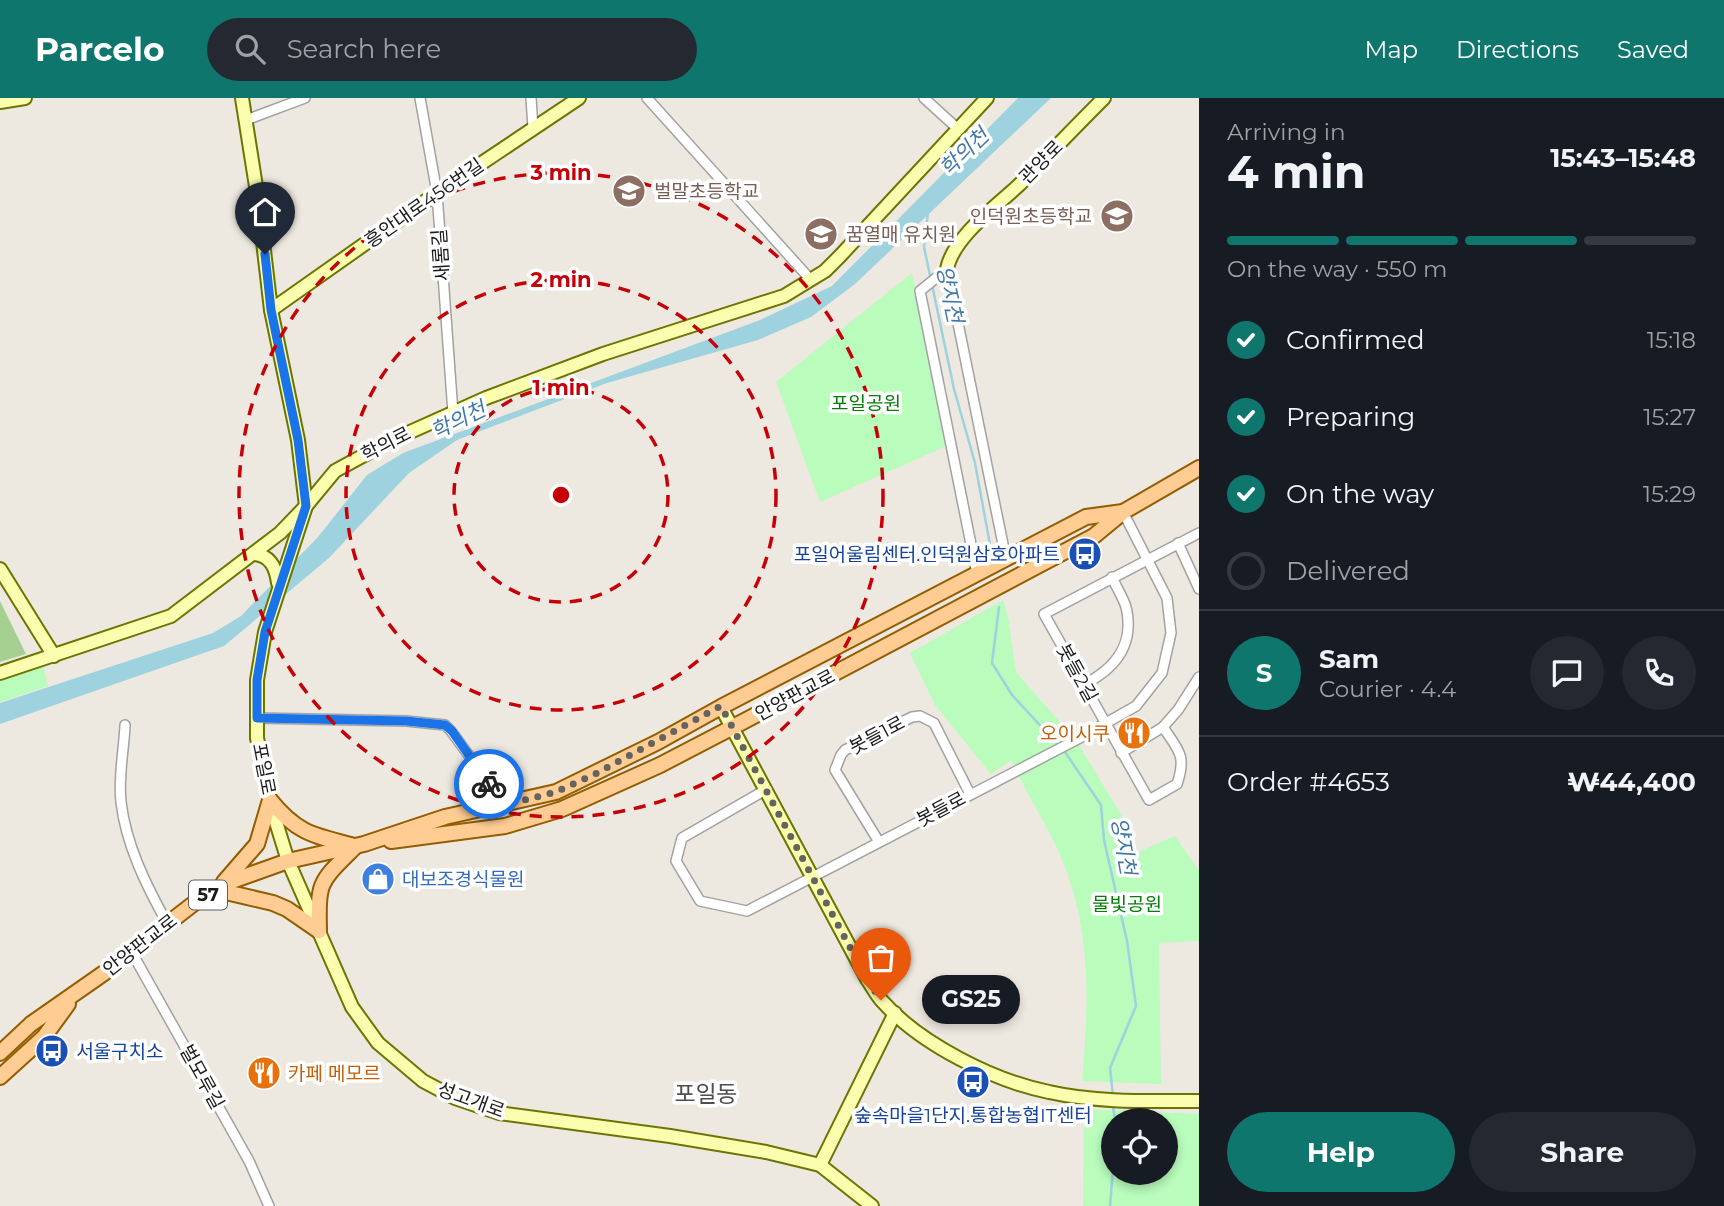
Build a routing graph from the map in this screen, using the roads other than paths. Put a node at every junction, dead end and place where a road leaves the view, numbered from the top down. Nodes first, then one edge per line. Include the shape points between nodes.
1 (25, 98) edge
2 (242, 98) edge
3 (305, 98) edge
4 (420, 98) edge
5 (531, 98) edge
6 (579, 98) edge
7 (647, 98) edge
8 (924, 98) edge
9 (986, 98) edge
10 (1104, 98) edge
11 (0, 102) edge
12 (246, 121) junction
13 (533, 128) junction
14 (958, 129) junction
15 (437, 193) junction
16 (948, 263) junction
17 (811, 280) junction
18 (271, 310) junction
19 (453, 413) junction
20 (1199, 468) edge
21 (306, 506) junction
22 (1123, 512) junction
23 (1199, 533) edge
24 (1178, 543) junction
25 (259, 555) junction
26 (1006, 559) junction
27 (1146, 559) junction
28 (0, 569) edge
29 (977, 574) junction
30 (1112, 577) junction
31 (279, 586) junction
32 (1198, 586) edge
33 (54, 656) junction
34 (0, 673) edge
35 (1199, 677) edge
36 (1083, 685) junction
37 (721, 706) junction
38 (257, 718) junction
39 (1106, 724) junction
40 (125, 725) dead end
41 (1163, 726) junction
42 (733, 727) junction
43 (1121, 752) junction
44 (767, 789) junction
45 (970, 794) junction
46 (270, 800) junction
47 (501, 806) junction
48 (878, 842) junction
49 (360, 845) junction
50 (288, 861) junction
51 (814, 878) junction
52 (217, 890) junction
53 (167, 923) junction
54 (319, 931) junction
55 (131, 951) junction
56 (75, 994) junction
57 (895, 1013) junction
58 (0, 1053) edge
59 (0, 1077) edge
60 (1199, 1101) edge
61 (820, 1165) junction
62 (269, 1206) edge
63 (872, 1206) edge

1 - 11 street
2 - 12 street
3 - 12 street
4 - 15 street, 새롬길
5 - 13 street
6 - 13 street, 흥안대로456번길
7 - 17 street
8 - 14 street
9 - 14 street, 학의로
10 - 16 street, 관양로 via 979,222
12 - 18 street
13 - 15 street, 흥안대로456번길
14 - 17 street, 학의로 via 841,256
15 - 18 street, 흥안대로456번길
15 - 19 street, 새롬길
16 - 26 street
16 - 29 street via 920,292
17 - 19 street, 학의로 via 784,296 603,354
18 - 21 street via 298,440
19 - 21 street, 학의로 via 390,440 335,471
20 - 22 main road, 안양판교로 / 57
21 - 25 street, 학의로
21 - 31 street, 포일로
22 - 26 main road, 안양판교로 / 57 via 1086,517
22 - 27 street, 봇들로
22 - 42 main road, 안양판교로 / 57 via 1094,536
23 - 24 street, 봇들2길
24 - 27 street, 봇들2길
24 - 32 street
25 - 31 street via 276,570
25 - 33 street, 학의로 via 171,616
26 - 29 main road, 안양판교로 / 57
27 - 30 street, 봇들2길
27 - 39 street, 봇들로 via 1167,598 1171,633 1162,673 1136,706
28 - 33 street
29 - 37 main road, 안양판교로 / 57
30 - 36 street via 1126,606 1126,648
30 - 36 street, 봇들2길 via 1044,614
31 - 38 street, 포일로 via 265,632 257,680
33 - 34 street, 학의로
35 - 41 street
36 - 39 street, 봇들2길
37 - 42 street
37 - 47 main road, 안양판교로 / 57 via 556,792
38 - 46 street, 포일로
38 - 47 street via 445,725
39 - 43 street, 봇들2길
39 - 45 street, 봇들로
40 - 53 street via 121,799 128,838
41 - 43 street
41 - 43 street, 봇들2길 via 1183,765 1177,784 1149,800
42 - 44 street
42 - 49 main road, 안양판교로 / 57 via 562,809 505,827
44 - 51 street
44 - 51 street, 봇들로 via 682,838 676,861 700,901 747,911
45 - 48 street, 봇들로
45 - 48 street, 봇들1로 via 934,723 920,716 845,750 835,770
46 - 49 main road via 296,827
46 - 50 street, 포일로
46 - 52 main road via 257,844
47 - 49 main road, 안양판교로 / 57 via 445,817
48 - 51 street, 봇들로
49 - 50 main road, 안양판교로 / 57
49 - 54 main road via 322,881
50 - 52 main road, 안양판교로 / 57
50 - 54 street, 성고개로
51 - 57 street via 867,979
52 - 53 main road, 안양판교로 / 57
52 - 54 main road via 273,903
53 - 55 main road, 안양판교로 / 57
54 - 61 street, 성고개로 via 352,1007 378,1043 422,1082 455,1098 499,1113 670,1136
55 - 56 main road, 안양판교로 / 57
55 - 62 street, 벌모루길 via 249,1161
56 - 58 main road, 안양판교로 / 57 via 31,1024
56 - 59 main road, 안양판교로 / 57 via 44,1037
57 - 60 street via 920,1035 996,1075 1049,1093
57 - 61 street
61 - 63 street, 성고개로

